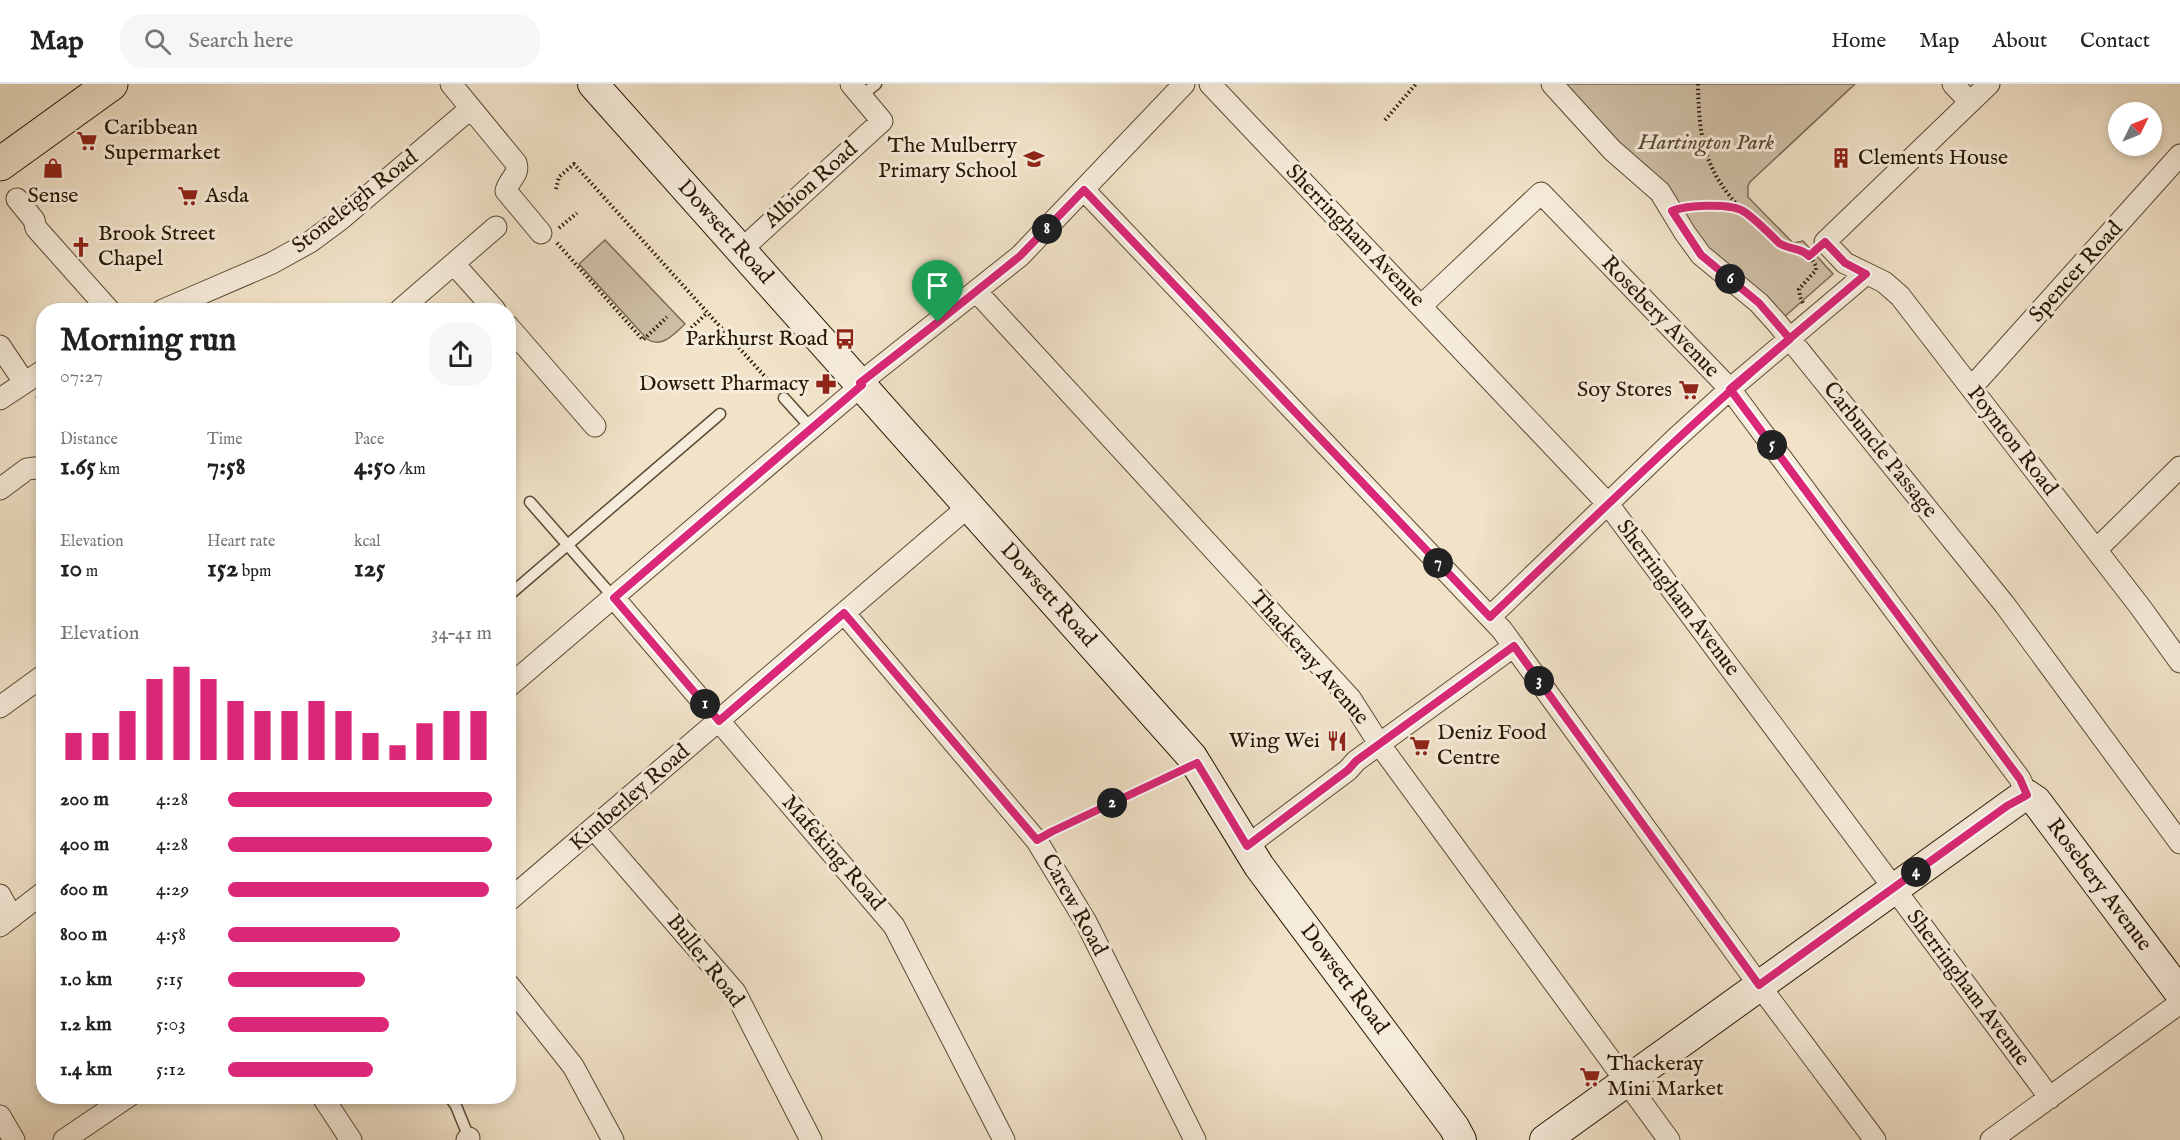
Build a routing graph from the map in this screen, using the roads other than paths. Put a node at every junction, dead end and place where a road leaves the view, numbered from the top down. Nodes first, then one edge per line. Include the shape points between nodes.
1 (111, 84) edge
2 (593, 84) edge
3 (1184, 84) edge
4 (1210, 84) edge
5 (1552, 84) edge
6 (1953, 84) edge
7 (1989, 84) edge
8 (457, 86) edge
9 (863, 88) edge
10 (1970, 102) junction
11 (471, 108) junction
12 (2180, 155) edge
13 (0, 165) edge
14 (1084, 190) junction
15 (17, 200) dead end
16 (496, 227) dead end
17 (541, 233) dead end
18 (741, 250) junction
19 (454, 264) junction
20 (1866, 274) junction
21 (976, 291) junction
22 (103, 303) edge
23 (179, 303) edge
24 (408, 303) edge
25 (489, 303) edge
26 (1421, 306) junction
27 (516, 335) edge
28 (1790, 339) junction
29 (0, 346) edge
30 (36, 375) edge
31 (24, 382) junction
32 (861, 384) junction
33 (1971, 388) junction
34 (1730, 389) junction
35 (784, 398) road end
36 (0, 399) edge
37 (720, 414) dead end
38 (595, 426) dead end
39 (811, 428) junction
40 (2180, 467) edge
41 (36, 468) edge
42 (0, 489) edge
43 (530, 502) dead end
44 (1608, 504) junction
45 (969, 506) junction
46 (567, 545) junction
47 (2096, 550) junction
48 (516, 589) edge
49 (614, 598) junction
50 (844, 613) junction
51 (1490, 617) junction
52 (1514, 646) junction
53 (2180, 662) edge
54 (516, 680) edge
55 (36, 681) edge
56 (0, 707) edge
57 (719, 721) junction
58 (1380, 745) junction
59 (2027, 795) junction
60 (594, 829) junction
61 (2180, 843) edge
62 (1247, 846) junction
63 (1893, 888) junction
64 (516, 894) edge
65 (0, 895) edge
66 (36, 898) edge
67 (6, 921) edge
68 (1759, 985) junction
69 (2180, 993) edge
70 (516, 994) edge
71 (2180, 1003) edge
72 (1626, 1082) junction
73 (2050, 1098) junction
74 (117, 1104) edge
75 (327, 1104) edge
76 (455, 1104) edge
77 (0, 1116) edge
78 (469, 1139) edge
79 (14, 1140) edge
80 (64, 1140) edge
81 (351, 1140) edge
82 (613, 1140) edge
83 (811, 1140) edge
84 (1004, 1140) edge
85 (1195, 1140) edge
86 (1461, 1140) edge
87 (1545, 1140) edge
88 (1669, 1140) edge
89 (1875, 1140) edge
90 (1991, 1140) edge

1 - 13 highway
2 - 18 street, Dowsett Road
3 - 14 street
4 - 26 street, Sherringham Avenue
5 - 28 street, Carbuncle Passage via 1612,150 1652,183 1701,255 1759,303
6 - 10 street
7 - 10 street
8 - 11 street
9 - 18 street, Albion Road via 882,121
10 - 20 street, Poynton Road via 1825,242 1845,263
11 - 17 street via 516,163 517,173 506,191
11 - 23 street, Stoneleigh Road via 341,219 303,246
12 - 33 street, Spencer Road
14 - 21 street via 1020,256
14 - 51 street
15 - 22 street via 36,228
16 - 19 street
18 - 32 street, Dowsett Road
19 - 24 street
19 - 25 street
20 - 28 street
20 - 33 street, Poynton Road via 1884,282 1900,296
21 - 32 street
21 - 58 street, Thackeray Avenue via 1341,688
26 - 34 street, Rosebery Avenue via 1541,193
26 - 44 street, Sherringham Avenue
27 - 38 street
28 - 34 street
28 - 61 street, Carbuncle Passage via 2005,605
29 - 31 street
30 - 31 street
31 - 36 street
32 - 39 street
32 - 45 street, Dowsett Road
33 - 47 street, Poynton Road
34 - 44 street
34 - 59 street, Rosebery Avenue via 2020,779
35 - 39 lane
37 - 46 lane
39 - 49 street
40 - 47 street
41 - 42 street via 27,470
43 - 46 lane
44 - 51 street
44 - 63 street, Sherringham Avenue
45 - 50 street, Kimberley Road
45 - 62 street, Dowsett Road via 1197,763
46 - 48 lane
46 - 49 lane
47 - 53 street, Poynton Road
49 - 54 street
49 - 57 street, Mafeking Road
50 - 57 street, Kimberley Road
50 - 85 street, Carew Road via 1037,840 1086,922
51 - 52 street
52 - 58 street
52 - 68 street
55 - 56 street
57 - 60 street, Kimberley Road
57 - 84 street, Mafeking Road via 894,926
58 - 62 street
58 - 72 street, Thackeray Avenue
59 - 63 street
59 - 69 street, Rosebery Avenue via 2036,801
60 - 64 street, Kimberley Road
60 - 83 street, Buller Road via 735,992
62 - 86 street, Dowsett Road
63 - 68 street
63 - 73 street, Sherringham Avenue
65 - 67 street
66 - 67 street
68 - 72 street
68 - 89 street
70 - 82 street via 573,1066
71 - 73 street
72 - 87 street
72 - 88 street, Thackeray Avenue
73 - 90 street
74 - 80 street
75 - 81 street
76 - 78 lane
77 - 79 street

